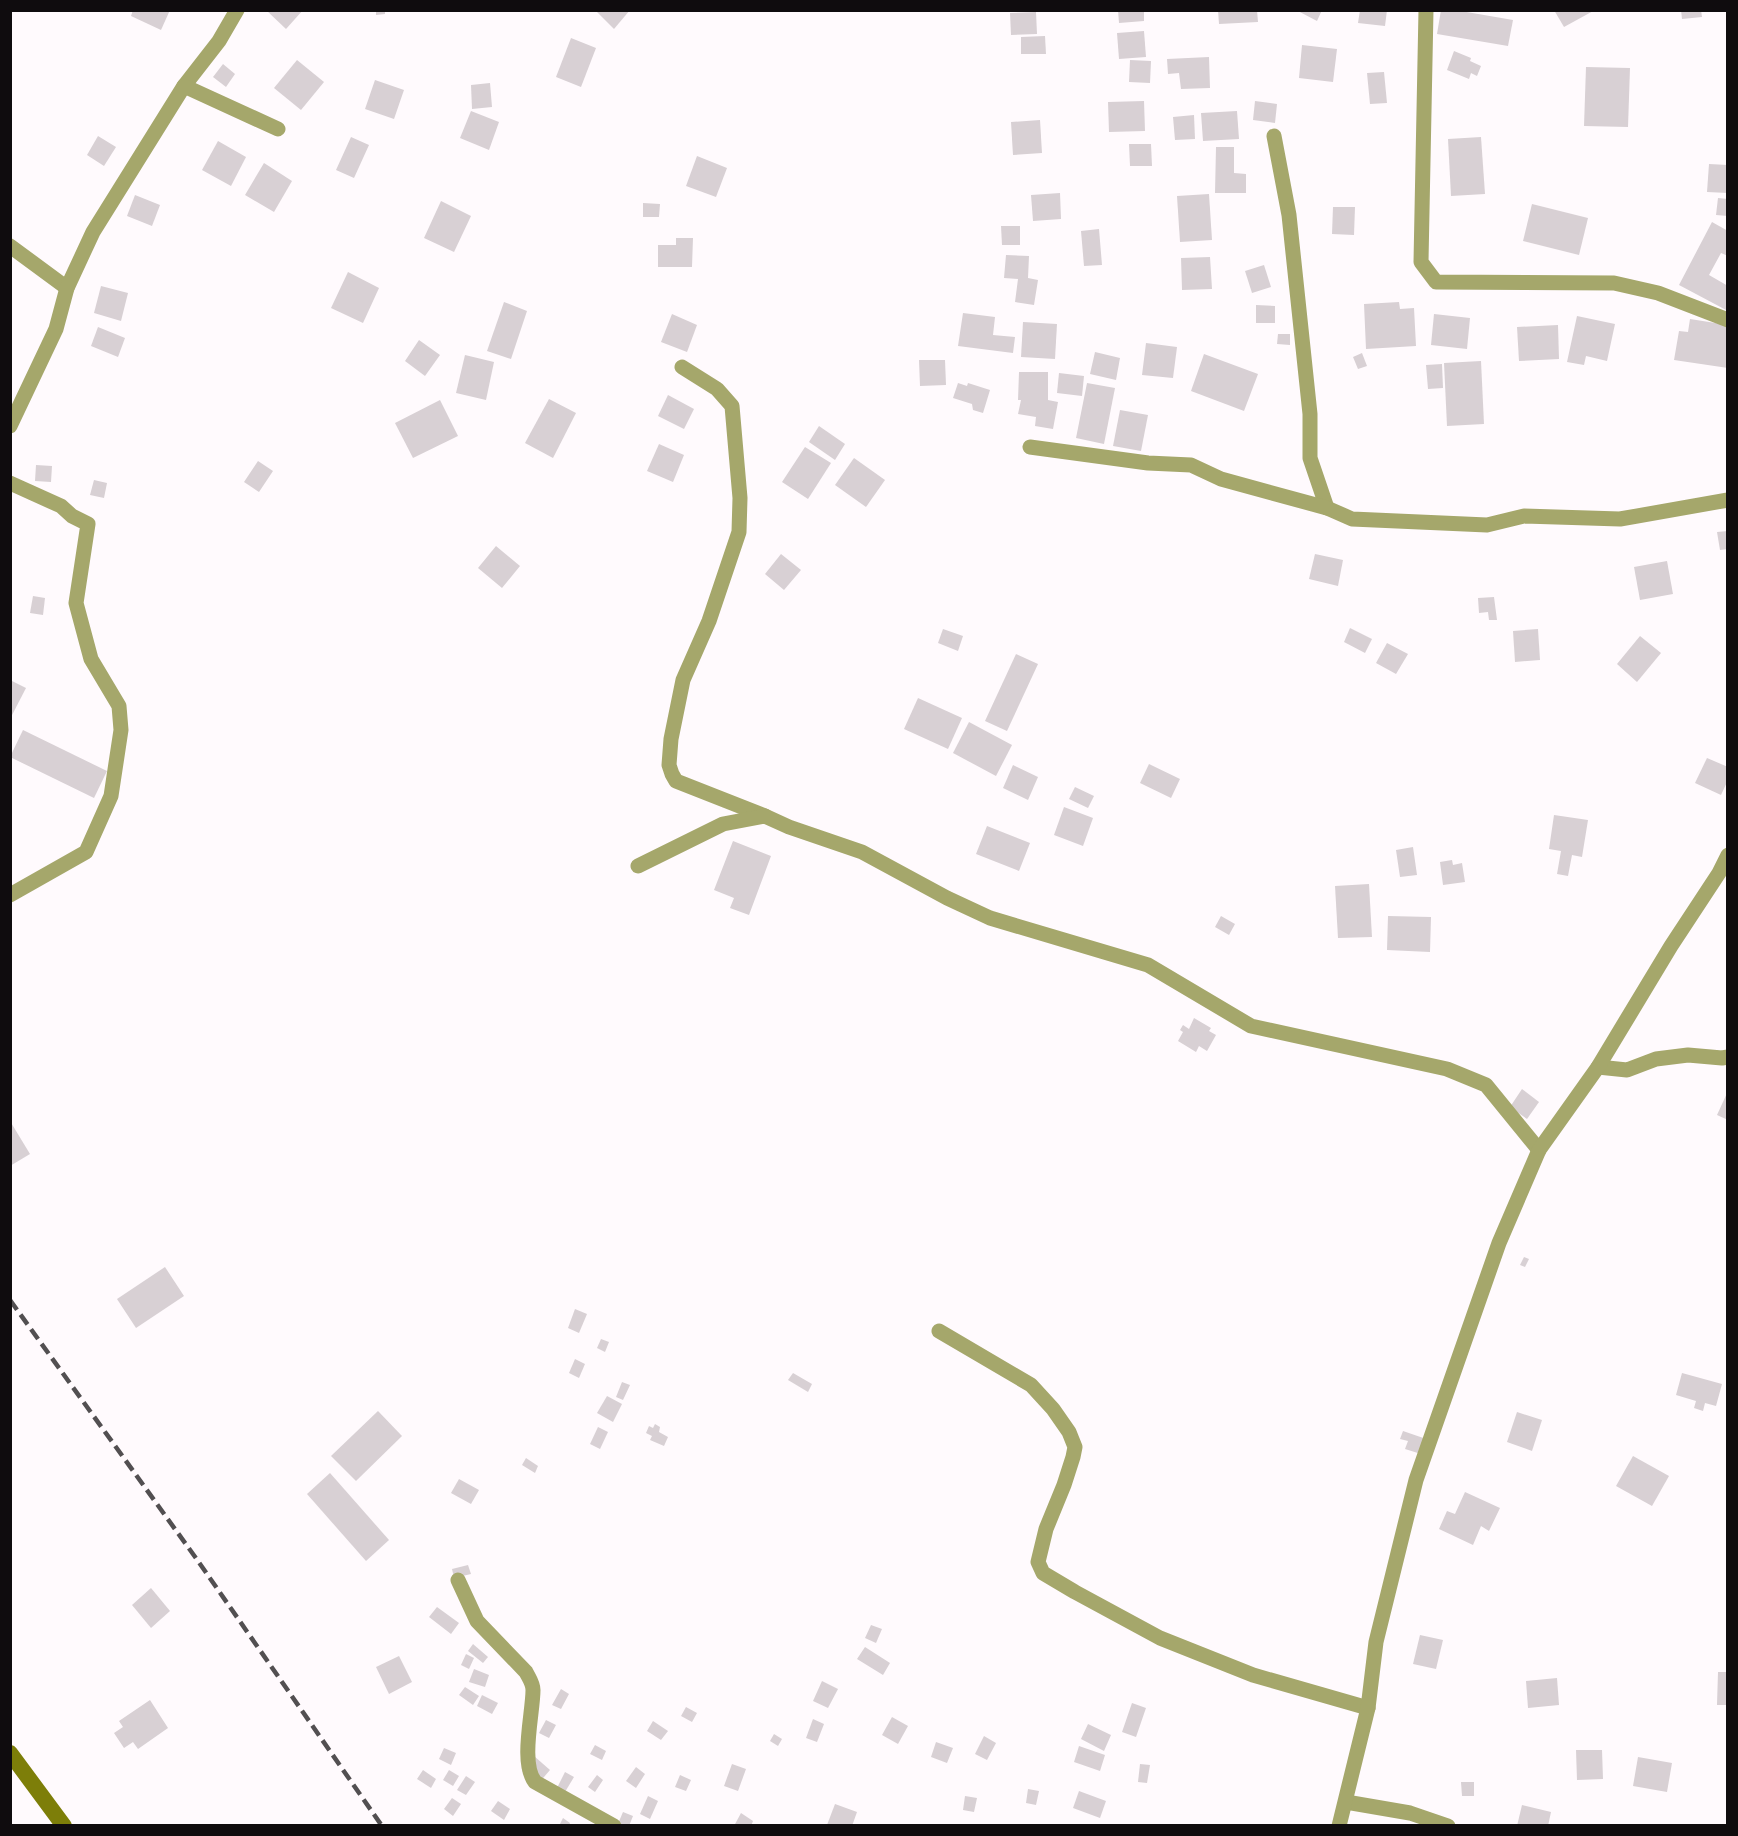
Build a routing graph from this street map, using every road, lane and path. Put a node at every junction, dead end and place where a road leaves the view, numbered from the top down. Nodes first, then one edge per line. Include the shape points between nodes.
1 (237, 10) edge
2 (1426, 10) edge
3 (184, 86) junction
4 (278, 129) dead end
5 (1274, 136) dead end
6 (10, 246) edge
7 (67, 288) junction
8 (1728, 320) edge
9 (682, 367) dead end
10 (10, 426) edge
11 (1030, 447) dead end
12 (10, 483) edge
13 (1728, 500) edge
14 (1327, 508) junction
15 (765, 816) junction
16 (1728, 855) edge
17 (638, 866) dead end
18 (10, 895) edge
19 (1728, 1057) edge
20 (1598, 1067) junction
21 (1539, 1150) junction
22 (939, 1331) dead end
23 (458, 1580) dead end
24 (1368, 1708) junction
25 (10, 1753) edge
26 (1346, 1802) junction
27 (64, 1826) edge
28 (614, 1826) edge
29 (1339, 1826) edge
30 (1448, 1826) edge

1 - 3 street
2 - 8 street via 1421,262 1436,282 1614,283 1658,293
3 - 4 street
3 - 7 street via 93,232
5 - 14 street via 1289,215 1310,414 1310,458
6 - 7 street
7 - 10 street via 56,329
9 - 15 street via 717,389 732,406 740,532 709,621 683,680 669,765 676,781
11 - 14 street via 1191,465 1221,479
12 - 18 street via 62,506 88,524 76,603 91,659 119,706 121,729 111,796 86,852
13 - 14 street via 1620,519 1524,516 1487,525 1352,519
15 - 17 street via 723,824
15 - 21 street via 862,852 990,918 1148,965 1251,1026 1447,1068 1486,1085
16 - 20 street
19 - 20 street via 1688,1054 1656,1059 1627,1070
20 - 21 street
21 - 24 street via 1499,1244 1416,1480 1376,1642
22 - 24 street via 1031,1385 1069,1431 1075,1447 1046,1529 1038,1562 1043,1573 1160,1638 1253,1675
23 - 28 street via 477,1621 531,1680 528,1764 532,1778
24 - 26 street
25 - 27 main road
26 - 29 street
26 - 30 street

